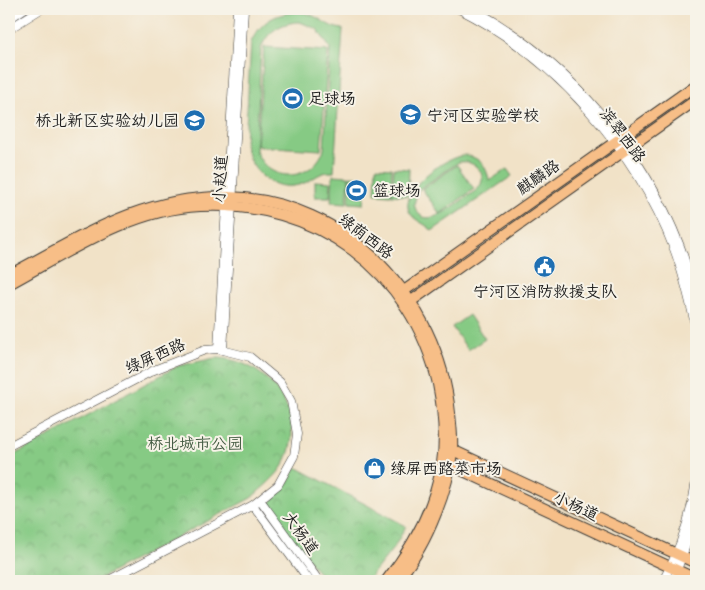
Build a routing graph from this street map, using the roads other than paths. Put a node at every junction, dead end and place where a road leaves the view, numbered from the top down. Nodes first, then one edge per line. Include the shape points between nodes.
1 (24, 9) edge
2 (41, 9) edge
3 (238, 9) edge
4 (244, 9) edge
5 (459, 9) edge
6 (474, 9) edge
7 (9, 19) edge
8 (9, 29) edge
9 (696, 85) edge
10 (696, 100) edge
11 (616, 140) junction
12 (625, 152) junction
13 (229, 202) junction
14 (9, 275) edge
15 (9, 284) edge
16 (402, 293) junction
17 (696, 298) edge
18 (409, 303) junction
19 (696, 329) edge
20 (221, 350) junction
21 (9, 446) edge
22 (448, 448) junction
23 (447, 463) junction
24 (696, 481) edge
25 (261, 501) junction
26 (253, 505) junction
27 (696, 518) edge
28 (680, 555) junction
29 (696, 563) edge
30 (674, 569) junction
31 (696, 579) edge
32 (107, 581) edge
33 (309, 581) edge
34 (319, 581) edge
35 (386, 581) edge
36 (396, 581) edge
37 (664, 581) edge
38 (673, 581) edge

1 - 7 street
2 - 8 street
3 - 13 street, 小赵道
4 - 13 street, 小赵道
5 - 11 street, 滨翠西路 via 510,41 557,78
6 - 11 street, 滨翠西路 via 526,42 559,70 585,96
9 - 11 main road, 麒麟路
10 - 12 main road, 麒麟路
11 - 12 street, 滨翠西路
11 - 16 main road, 麒麟路
12 - 17 street, 滨翠西路 via 656,196 674,230
12 - 18 main road, 麒麟路
12 - 19 street, 滨翠西路 via 666,230 683,275
13 - 14 main road, 绿荫西路 via 183,200 135,211
13 - 15 main road, 绿荫西路 via 182,207 134,220
13 - 16 main road, 绿荫西路 via 282,206 324,224 370,254
13 - 20 street, 小赵道
16 - 18 main road, 绿荫西路
18 - 22 main road, 绿荫西路 via 432,340 443,372 449,404
20 - 21 street, 绿屏西路 via 190,354 154,370
20 - 25 street, 绿屏西路 via 250,358 271,373 286,391 294,412 297,434 294,456 278,485
22 - 23 main road, 绿荫西路
22 - 28 main road, 小杨道
23 - 30 main road, 小杨道
23 - 35 main road, 绿荫西路 via 422,525 407,553
23 - 36 main road, 绿荫西路 via 437,510 428,532
24 - 28 street
25 - 26 street, 绿屏西路
25 - 34 street, 大杨道
26 - 32 street, 绿屏西路
26 - 33 street, 大杨道
27 - 28 street
28 - 29 main road, 小杨道
28 - 30 street
30 - 31 main road, 小杨道
30 - 37 street
30 - 38 street

